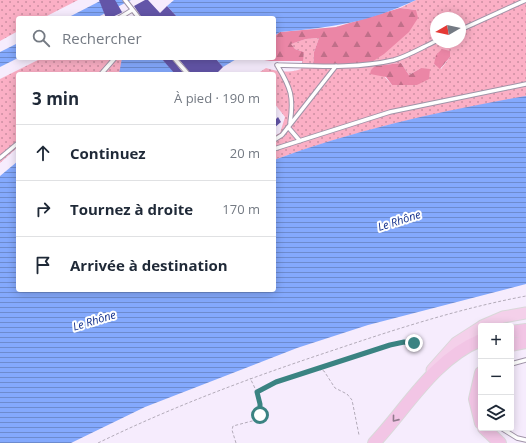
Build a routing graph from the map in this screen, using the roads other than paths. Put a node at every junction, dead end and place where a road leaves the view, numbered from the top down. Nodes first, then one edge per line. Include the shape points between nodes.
1 (125, 0) edge
2 (526, 0) edge
3 (132, 10) junction
4 (122, 16) edge
5 (137, 16) edge
6 (466, 27) edge
7 (430, 44) edge
8 (113, 60) edge
9 (176, 60) edge
10 (336, 66) junction
11 (103, 72) edge
12 (186, 72) edge
13 (526, 84) edge
14 (289, 126) junction
15 (276, 139) edge
16 (300, 141) junction
17 (16, 145) edge
18 (276, 148) edge
19 (0, 158) edge
20 (526, 313) edge
21 (490, 323) edge
22 (478, 328) edge
23 (526, 330) edge
24 (514, 332) edge
25 (478, 342) edge
26 (526, 342) edge
27 (514, 344) edge
28 (526, 360) edge
29 (514, 363) edge
30 (478, 386) edge
31 (415, 394) junction
32 (478, 410) edge
33 (487, 431) edge
34 (506, 431) edge
35 (526, 440) edge
36 (374, 443) edge
37 (500, 443) edge

1 - 3 lane
2 - 6 lane
3 - 4 lane
3 - 5 lane
7 - 10 lane via 395,59
8 - 11 lane
9 - 12 lane
10 - 14 lane
10 - 14 lane via 277,65 286,80 293,102
13 - 16 lane via 390,112
14 - 15 lane
14 - 16 lane
16 - 18 lane
17 - 19 lane
20 - 21 highway
22 - 31 highway via 447,352
23 - 24 highway
25 - 31 highway via 451,357
26 - 27 highway
28 - 29 lane
30 - 32 highway via 475,399
31 -> 36 highway
33 - 37 highway
34 - 35 lane

